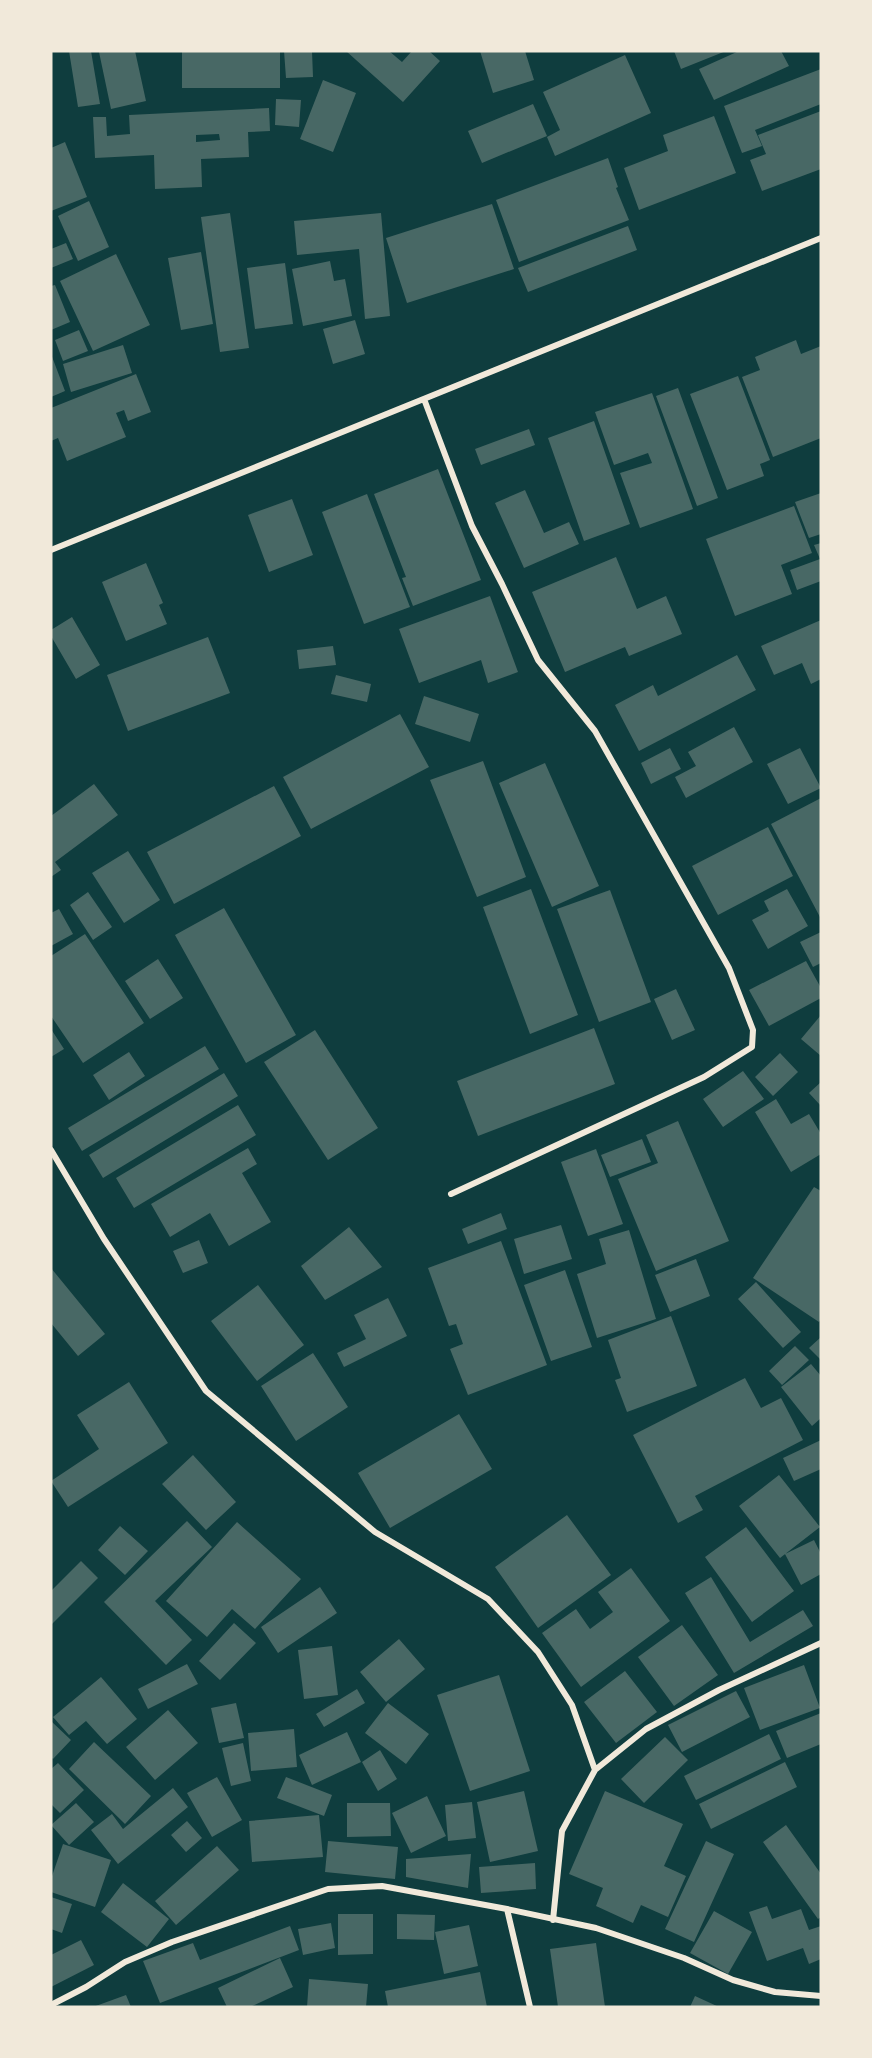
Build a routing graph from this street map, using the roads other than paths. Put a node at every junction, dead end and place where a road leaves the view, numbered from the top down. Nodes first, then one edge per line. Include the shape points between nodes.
1 (821, 238) edge
2 (424, 399) junction
3 (51, 549) edge
4 (51, 1150) edge
5 (451, 1194) dead end
6 (821, 1643) edge
7 (596, 1770) junction
8 (507, 1909) junction
9 (553, 1920) junction
10 (821, 1996) edge
11 (51, 2005) edge
12 (530, 2007) edge

1 - 2 street
2 - 3 street
2 - 5 street via 472,526 538,660 595,731 729,968 753,1030 752,1047 704,1077
4 - 7 street via 104,1239 206,1391 375,1532 488,1599 538,1652 572,1705
6 - 7 street via 719,1689 646,1729
7 - 9 street via 562,1831
8 - 9 street
8 - 11 street via 382,1886 328,1889 172,1942 125,1962
8 - 12 street
9 - 10 street via 607,1932 775,1992

